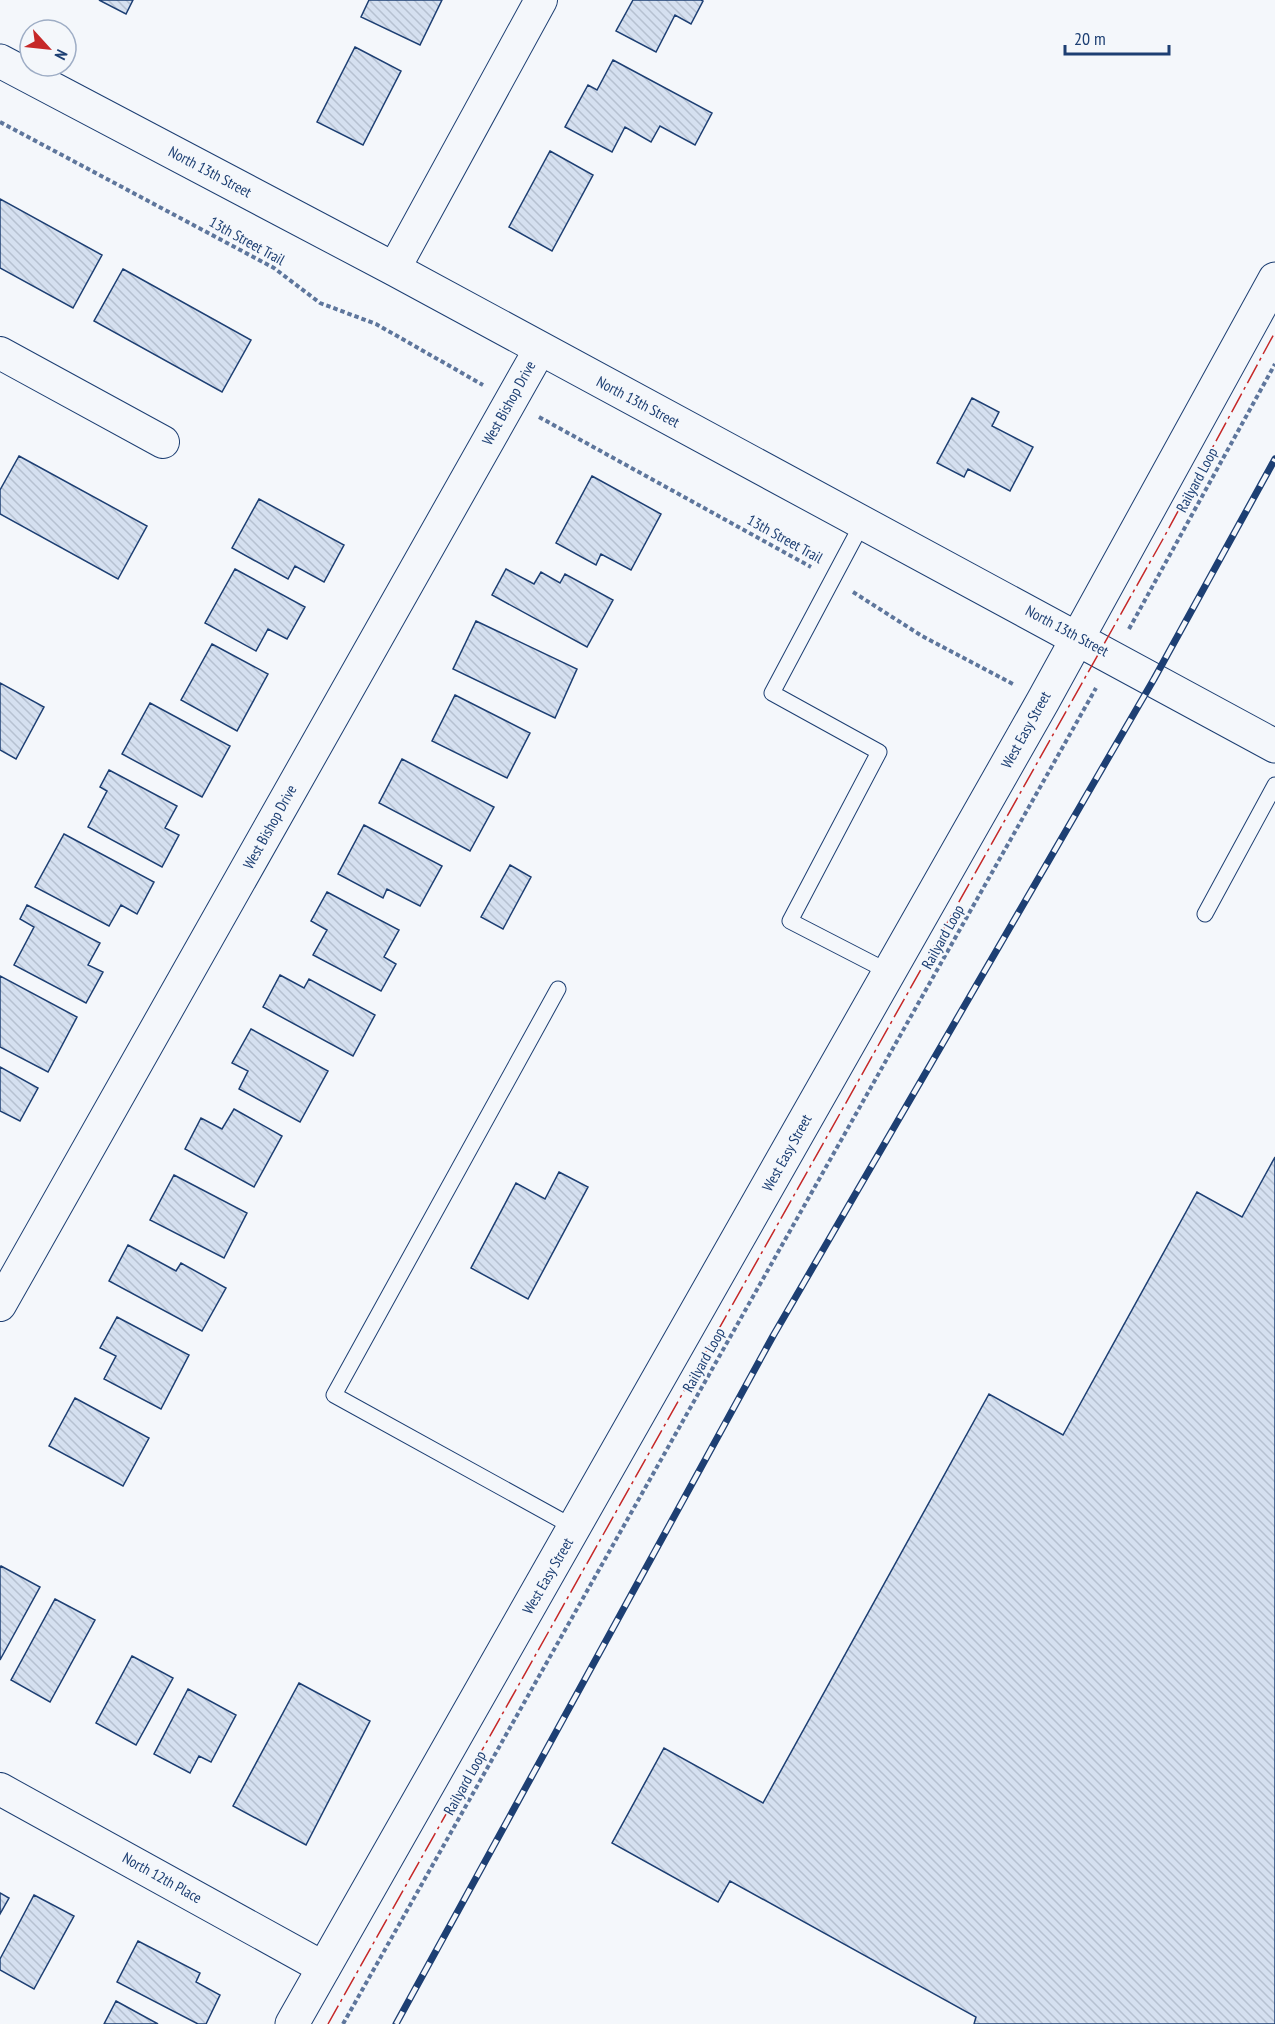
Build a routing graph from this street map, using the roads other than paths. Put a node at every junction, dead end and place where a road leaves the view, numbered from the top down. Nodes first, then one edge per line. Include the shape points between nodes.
1 (541, 0) edge
2 (0, 61) edge
3 (394, 269) junction
4 (1275, 279) edge
5 (540, 349) junction
6 (0, 353) edge
7 (163, 442) dead end
8 (863, 522) junction
9 (1076, 636) junction
10 (1275, 746) edge
11 (1275, 785) edge
12 (1205, 914) dead end
13 (889, 972) junction
14 (558, 989) dead end
15 (0, 1305) edge
16 (575, 1528) junction
17 (0, 1789) edge
18 (324, 1968) junction
19 (292, 2024) edge

1 - 3 street
2 - 3 street, North 13th Street
3 - 5 street, North 13th Street
4 - 9 street, West Easy Street
5 - 8 street, North 13th Street
5 - 15 street, West Bishop Drive
6 - 7 street
8 - 9 street, North 13th Street
8 - 13 lane via 772,693 879,752 790,921
9 - 10 street, North 13th Street
9 - 13 street, West Easy Street
11 - 12 lane
13 - 16 street, West Easy Street
14 - 16 lane via 334,1395
16 - 18 street, West Easy Street
17 - 18 street, North 12th Place
18 - 19 street, West Easy Street

